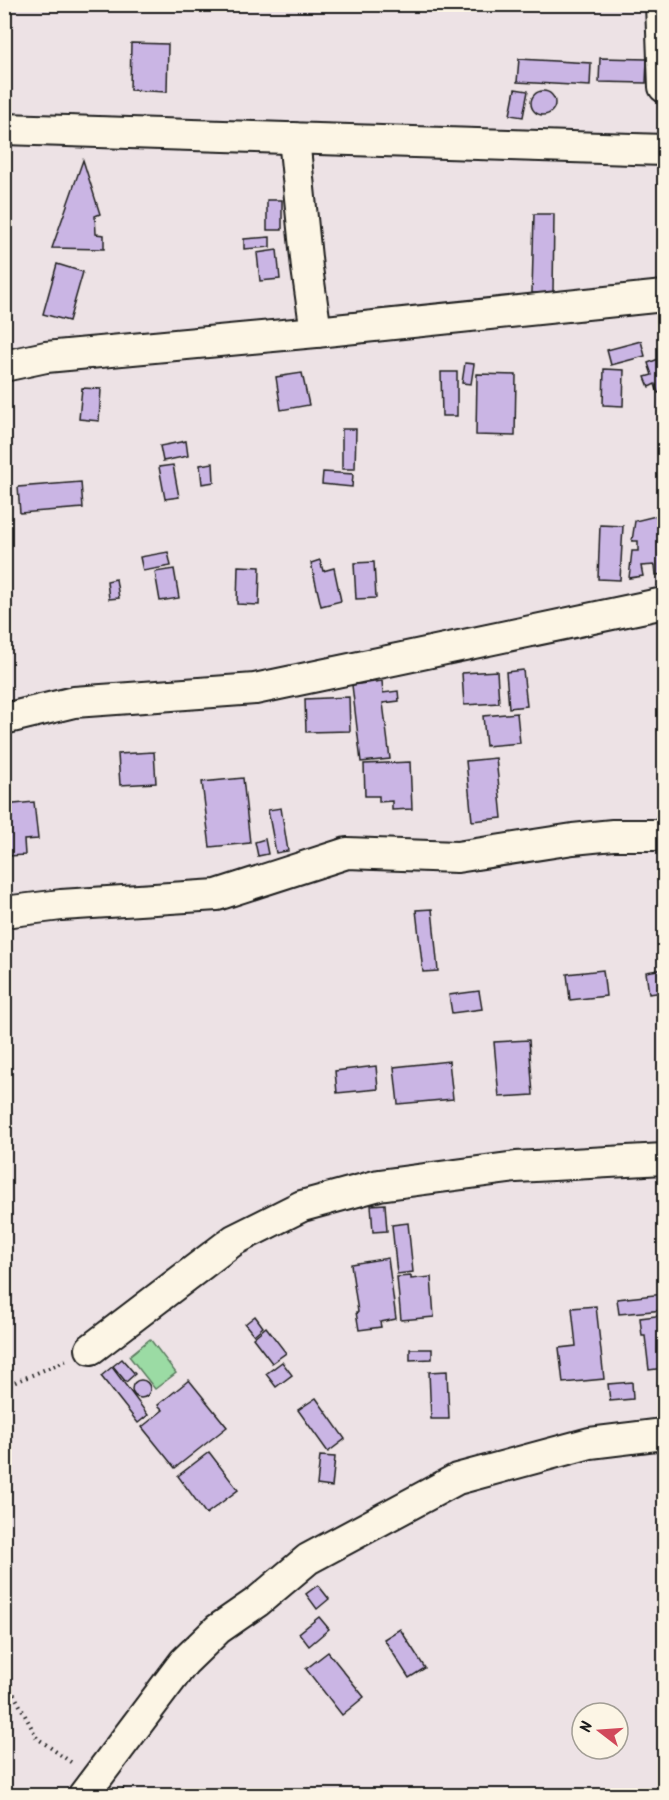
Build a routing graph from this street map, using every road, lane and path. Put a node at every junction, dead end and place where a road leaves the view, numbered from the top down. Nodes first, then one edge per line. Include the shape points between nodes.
1 (661, 4) edge
2 (664, 87) edge
3 (4, 129) edge
4 (294, 138) junction
5 (664, 150) edge
6 (664, 296) edge
7 (316, 332) junction
8 (4, 366) edge
9 (664, 603) edge
10 (4, 719) edge
11 (664, 835) edge
12 (4, 912) edge
13 (664, 1159) edge
14 (91, 1349) joint
15 (4, 1387) edge
16 (664, 1434) edge
17 (4, 1679) edge
18 (90, 1786) edge
19 (131, 1796) edge

1 - 2 street
3 - 4 street
4 - 5 street
4 - 7 street
6 - 7 street
7 - 8 street via 46,357
9 - 10 street via 255,689 74,702
11 - 12 street via 573,839 457,857 347,853 217,895
13 - 14 street via 516,1167 436,1177 379,1185 302,1206 234,1240
14 - 15 path
16 - 18 street via 590,1443 458,1479 308,1559 218,1629 184,1662
17 - 18 path via 37,1738 75,1765
18 - 19 path

